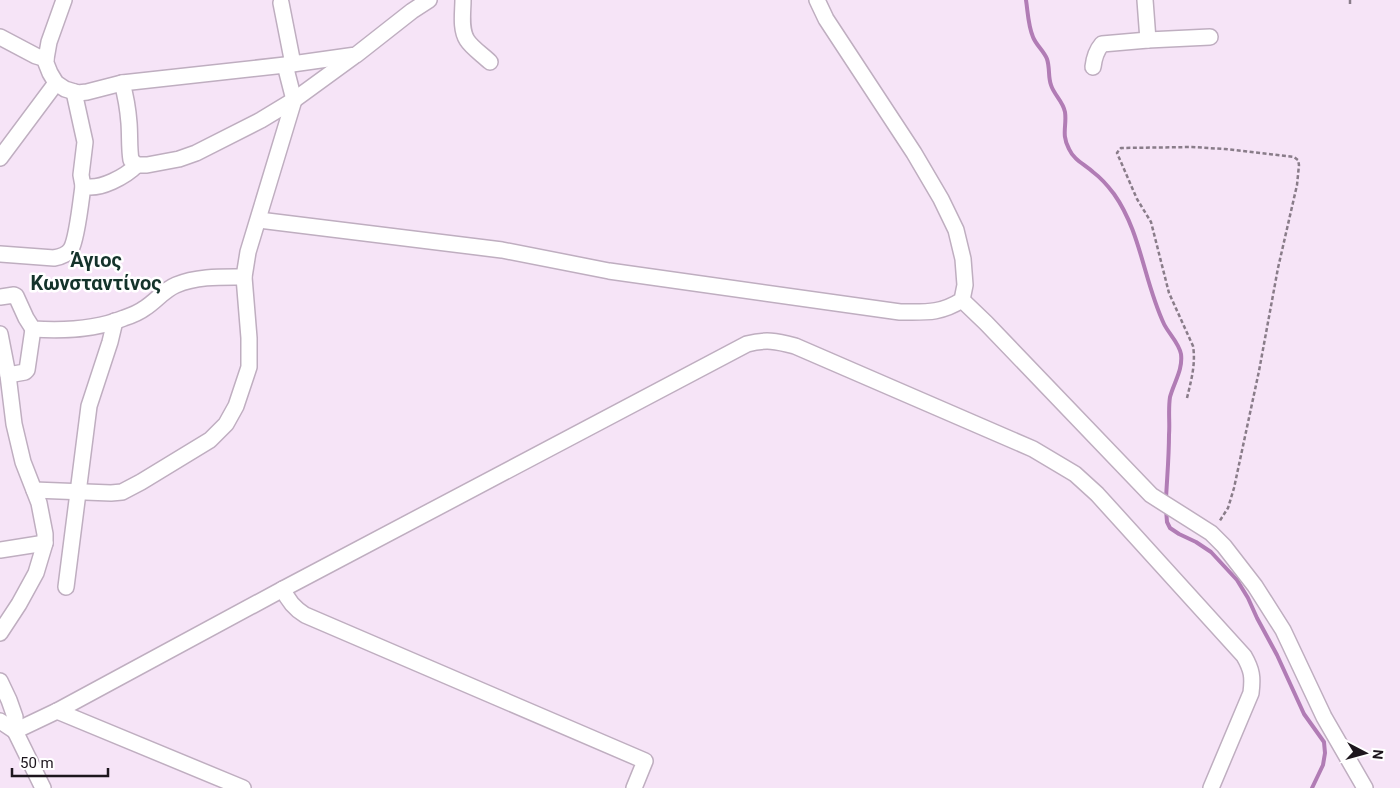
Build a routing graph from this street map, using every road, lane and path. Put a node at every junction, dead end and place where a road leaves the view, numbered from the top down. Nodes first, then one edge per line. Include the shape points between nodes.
1 (64, 0) edge
2 (429, 0) edge
3 (463, 0) edge
4 (817, 0) edge
5 (1145, 0) edge
6 (1350, 0) edge
7 (281, 3) dead end
8 (1350, 4) dead end
9 (0, 37) edge
10 (1210, 37) dead end
11 (1148, 40) junction
12 (356, 55) junction
13 (46, 59) junction
14 (490, 62) dead end
15 (289, 65) junction
16 (1093, 67) dead end
17 (56, 83) junction
18 (122, 83) junction
19 (74, 92) junction
20 (294, 100) junction
21 (0, 158) edge
22 (137, 165) junction
23 (83, 186) junction
24 (259, 220) junction
25 (0, 254) edge
26 (244, 277) junction
27 (0, 296) edge
28 (962, 300) junction
29 (115, 321) junction
30 (33, 330) junction
31 (0, 334) edge
32 (8, 376) junction
33 (1186, 398) dead end
34 (34, 490) junction
35 (77, 491) junction
36 (1211, 533) junction
37 (45, 544) junction
38 (0, 550) edge
39 (66, 587) dead end
40 (282, 589) junction
41 (0, 633) edge
42 (0, 681) edge
43 (57, 710) junction
44 (0, 721) edge
45 (16, 731) junction
46 (44, 788) edge
47 (243, 788) edge
48 (634, 788) edge
49 (1211, 788) edge
50 (1365, 788) edge

1 - 13 street
2 - 12 street
3 - 14 street via 465,35
4 - 28 street via 826,19 914,153 956,230 963,259 965,284
5 - 11 street
6 - 8 path
7 - 15 street
9 - 13 street
10 - 11 street
11 - 16 street via 1102,44 1097,49
12 - 15 street
12 - 20 street
13 - 17 street
15 - 18 street
15 - 20 street
17 - 19 street
17 - 21 street
18 - 19 street via 88,92
18 - 22 street via 131,160
19 - 23 street via 86,142 81,175
20 - 22 street via 196,153
20 - 24 street
22 - 23 street via 119,179 95,187
23 - 25 street via 71,250 54,258
24 - 26 street
24 - 28 street via 502,250 609,272 900,312 933,312 950,308
26 - 29 street via 197,280 176,285 144,310
26 - 35 street via 249,368 226,424 210,440 122,492
27 - 30 street via 16,296
28 - 36 street via 1140,485
29 - 30 street via 70,330
29 - 35 street via 89,406
30 - 32 street via 27,370
31 - 32 street
32 - 34 street via 14,424
33 - 36 path via 1193,372 1193,346 1169,293 1151,222 1117,153 1121,148 1192,147 1294,157 1299,166 1297,185 1234,488 1228,508
34 - 35 street
34 - 37 street via 40,502
35 - 39 street
36 - 50 street via 1240,565 1283,630 1324,717
37 - 38 street
37 - 41 street via 29,588
40 - 43 street
40 - 48 street via 291,604 305,615 645,761
40 - 49 street via 747,344 761,340 776,341 795,346 1032,450 1074,474 1097,494 1250,666 1253,680 1250,693
42 - 45 street via 9,700
43 - 45 street
43 - 47 street
44 - 45 street
45 - 46 street

